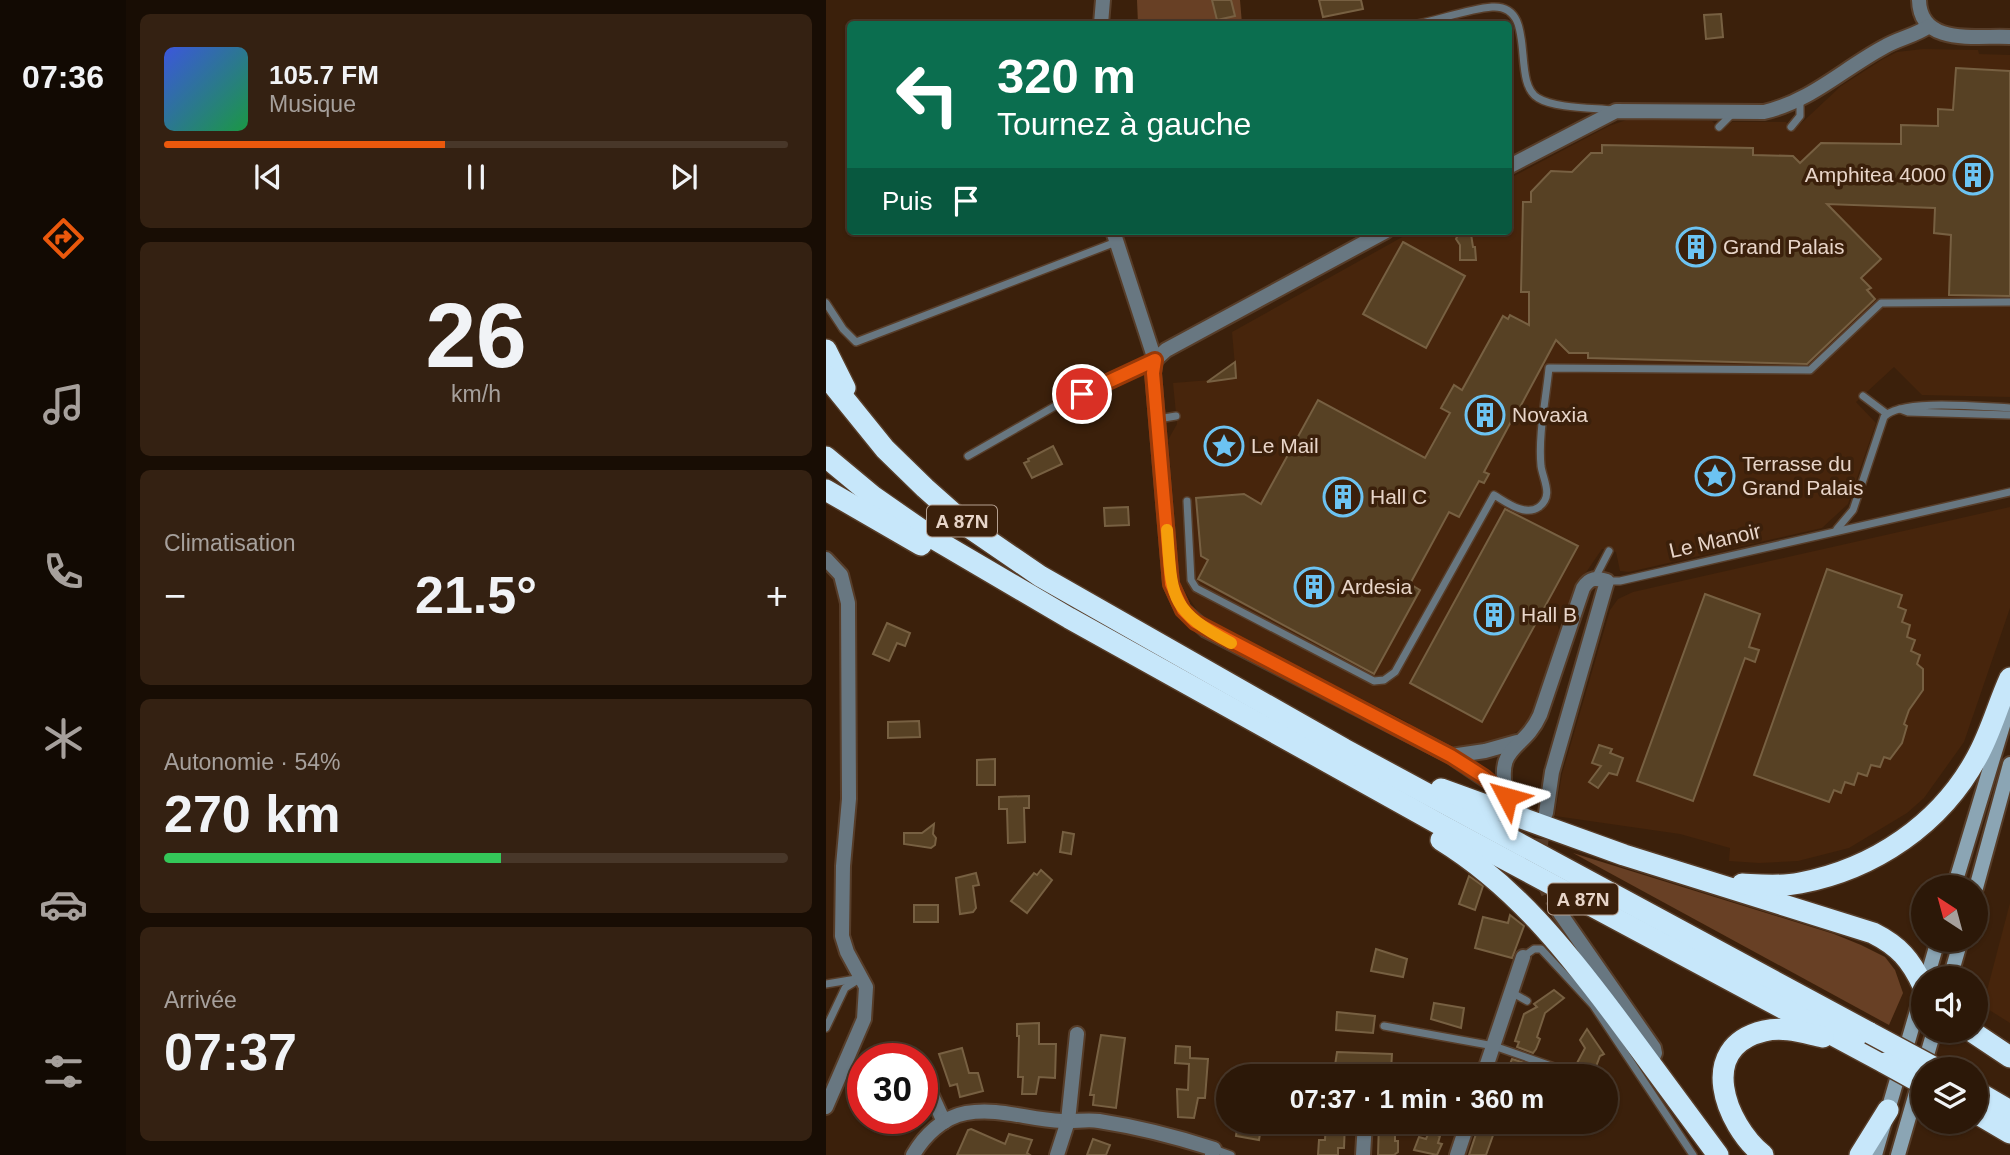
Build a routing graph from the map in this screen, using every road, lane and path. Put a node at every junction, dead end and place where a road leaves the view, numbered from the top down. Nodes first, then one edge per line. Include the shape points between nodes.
1 (1102, 0) edge
2 (1919, 0) edge
3 (1101, 21) edge
4 (1431, 21) edge
5 (1929, 26) junction
6 (2010, 37) edge
7 (1800, 100) junction
8 (1616, 111) junction
9 (1734, 112) junction
10 (1718, 127) dead end
11 (1791, 127) dead end
12 (1512, 165) edge
13 (1379, 235) edge
14 (1115, 236) edge
15 (2010, 302) edge
16 (826, 303) edge
17 (826, 350) edge
18 (1155, 360) junction
19 (828, 382) edge
20 (1863, 396) dead end
21 (2010, 408) edge
22 (1900, 409) junction
23 (1887, 414) junction
24 (2010, 415) edge
25 (1176, 416) dead end
26 (1158, 419) junction
27 (861, 421) junction
28 (968, 456) dead end
29 (826, 457) edge
30 (826, 490) edge
31 (2010, 492) edge
32 (1186, 501) dead end
33 (1831, 532) junction
34 (1609, 551) dead end
35 (826, 559) edge
36 (988, 572) junction
37 (1601, 580) junction
38 (2010, 678) edge
39 (2010, 701) edge
40 (1517, 742) junction
41 (1451, 756) junction
42 (1321, 758) junction
43 (2010, 764) edge
44 (1392, 774) junction
45 (1507, 797) junction
46 (1538, 817) junction
47 (1958, 875) edge
48 (1980, 875) edge
49 (1716, 884) junction
50 (1560, 913) tunnel mouth
51 (1523, 957) joint
52 (1914, 966) edge
53 (861, 978) junction
54 (826, 984) edge
55 (1511, 992) junction
56 (1527, 1001) dead end
57 (1384, 1026) dead end
58 (826, 1028) edge
59 (1911, 1030) edge
60 (1077, 1034) dead end
61 (1860, 1042) junction
62 (1988, 1042) edge
63 (1931, 1043) edge
64 (1494, 1046) junction
65 (2010, 1057) edge
66 (1911, 1060) edge
67 (1651, 1063) junction
68 (1487, 1064) edge
69 (1546, 1064) edge
70 (1911, 1076) edge
71 (1988, 1098) edge
72 (826, 1107) edge
73 (938, 1109) edge
74 (1888, 1110) junction
75 (2010, 1111) edge
76 (1988, 1120) edge
77 (1068, 1121) junction
78 (944, 1122) junction
79 (2010, 1133) edge
80 (1364, 1134) edge
81 (1464, 1134) edge
82 (1213, 1152) edge
83 (913, 1155) edge
84 (1057, 1155) edge
85 (1231, 1155) edge
86 (1363, 1155) edge
87 (1457, 1155) edge
88 (1693, 1155) edge
89 (1717, 1155) edge
90 (1763, 1155) edge
91 (1860, 1155) edge
92 (1875, 1155) edge
93 (1898, 1155) edge

1 - 3 street
2 - 5 street
4 - 8 lane via 1493,7 1506,10 1518,26 1526,85 1532,94 1553,103
5 - 6 street via 1951,35
5 - 7 street via 1885,46
7 - 9 street via 1764,111
7 - 11 lane via 1800,116
8 - 9 street
8 - 12 street
9 - 10 lane
13 - 18 street
14 - 16 lane via 856,342
14 - 18 street
15 - 32 lane via 1881,303 1810,370 1549,368 1541,457 1547,490 1544,501 1535,509 1524,510 1494,495 1395,672 1384,680 1374,681 1196,588 1191,580
17 - 27 highway
18 - 26 street
18 - 28 lane via 1057,405
19 - 27 highway, A 87N
20 - 23 lane
21 - 22 lane
22 - 23 lane
22 - 24 lane
23 - 33 lane via 1853,510
25 - 26 lane
26 - 41 street via 1171,584 1183,610 1206,630
27 - 44 highway, A 87N via 948,510 1029,569
29 - 36 highway via 915,526
30 - 36 highway, A 87N via 965,570
31 - 33 lane, Le Manoir
33 - 37 lane, Le Manoir via 1620,582
34 - 37 lane
35 - 53 street via 841,575 848,603 849,799 842,936
36 - 42 highway, A 87N
37 - 40 street via 1585,584 1537,723
37 - 46 street
38 - 49 highway via 1964,779 1904,839 1858,867 1798,884
39 - 47 main road
40 - 41 street
40 - 45 street via 1503,768
41 - 45 street
42 - 61 highway, A 87N
42 - 67 highway via 1403,817 1473,859 1502,884 1556,939
43 - 48 main road
44 - 46 highway
44 - 61 highway, A 87N
45 - 46 street
46 - 49 highway via 1623,855
49 - 52 highway via 1873,933 1896,944
50 - 67 street via 1654,1048
51 - 55 street
51 - 88 lane via 1541,949 1569,976
53 - 54 lane
53 - 58 lane via 845,988
53 - 72 street via 866,987 864,1019
55 - 56 lane
55 - 64 street via 1507,1020
57 - 64 lane
59 - 74 main road
60 - 77 street
61 - 66 highway, A 87N, bridge
61 - 70 highway, A 87N, bridge
61 - 90 highway via 1779,1029 1747,1038 1734,1049 1724,1073 1724,1097 1742,1133
62 - 65 highway
63 - 93 main road
64 - 68 street
64 - 69 lane
67 - 89 highway
71 - 75 highway
73 - 78 street
74 - 91 highway
74 - 92 main road
76 - 79 highway
77 - 78 street via 995,1111 964,1113
77 - 82 street via 1096,1120 1177,1137
77 - 84 street
78 - 83 street via 922,1140
80 - 86 street
81 - 87 street
82 - 85 lane

